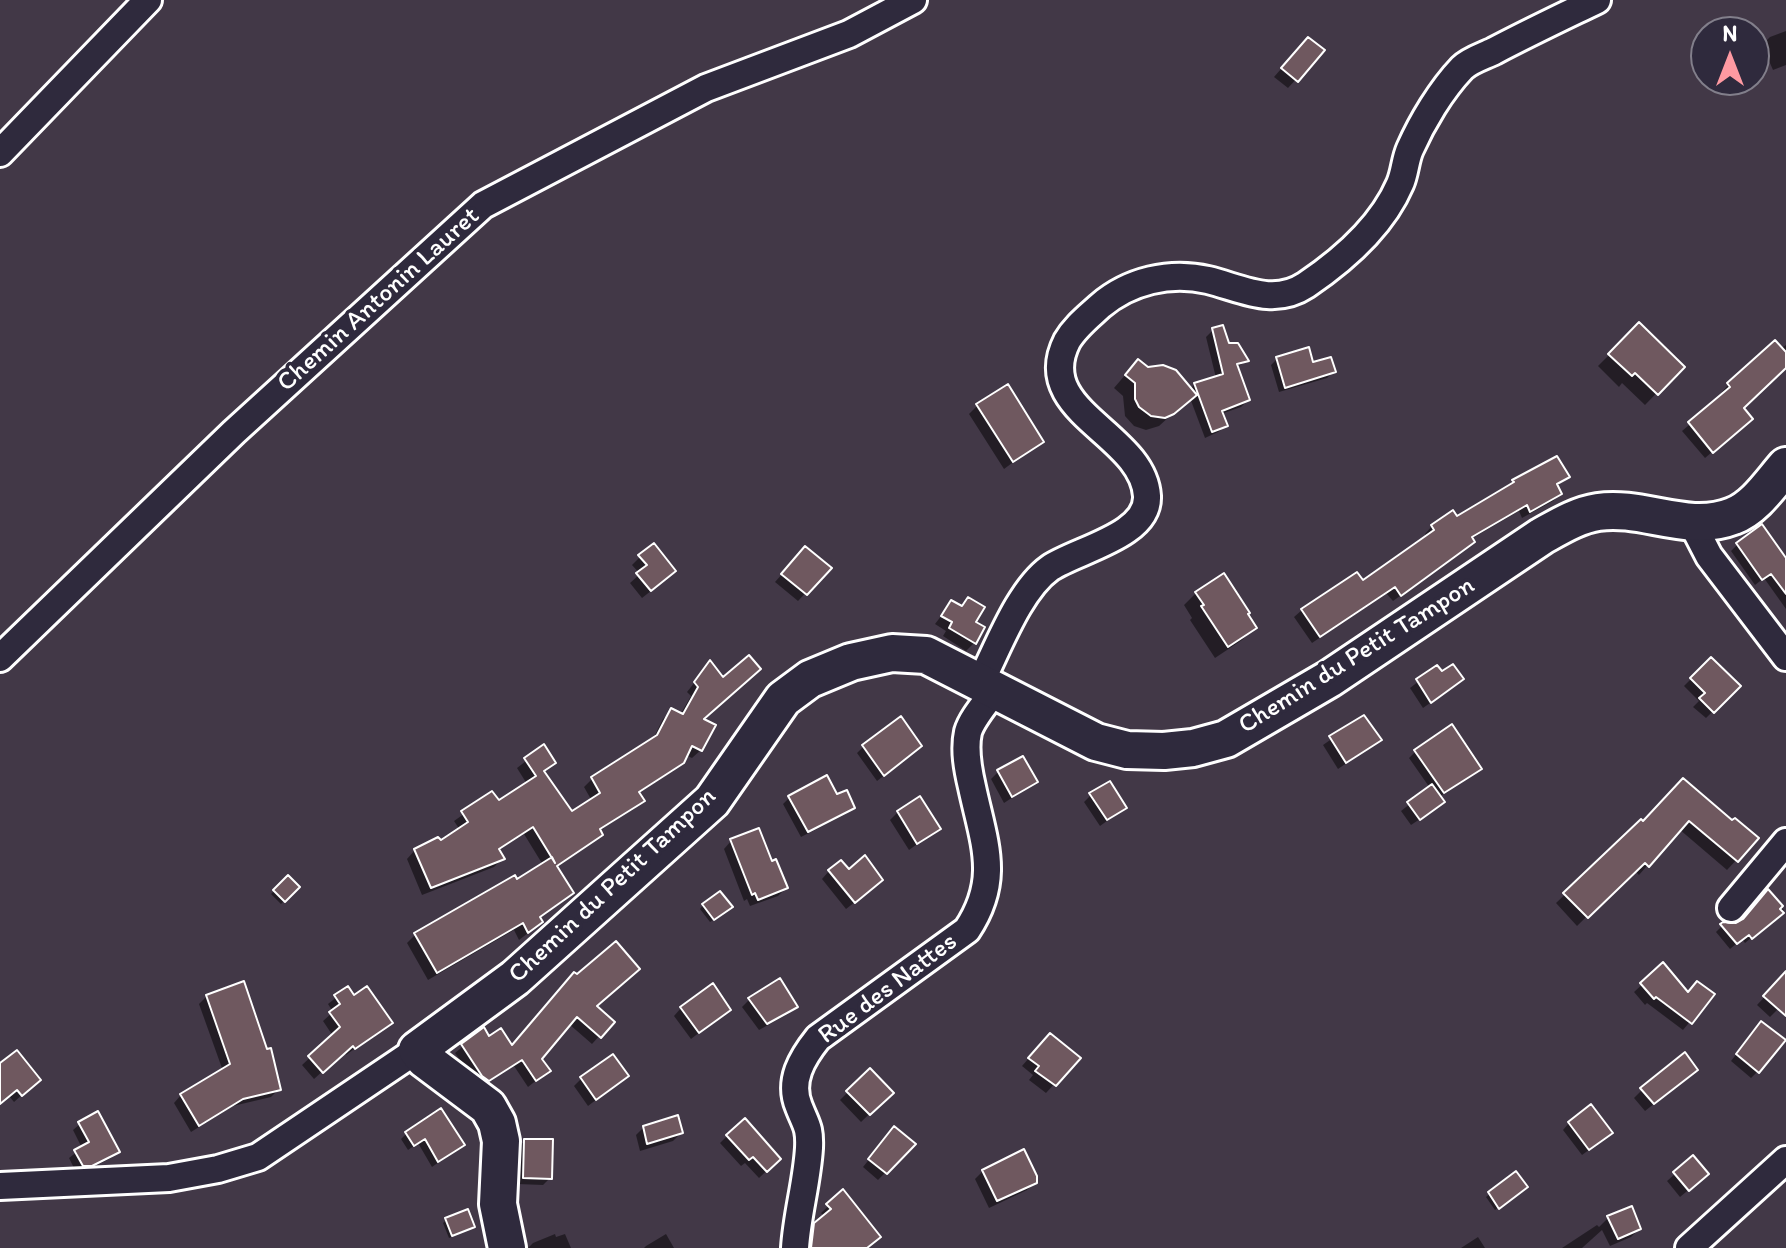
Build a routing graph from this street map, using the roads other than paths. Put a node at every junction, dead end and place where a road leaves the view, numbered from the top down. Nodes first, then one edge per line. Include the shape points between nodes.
1 (148, 0) edge
2 (913, 0) edge
3 (1597, 0) edge
4 (0, 153) edge
5 (1786, 466) edge
6 (1692, 523) junction
7 (1786, 657) edge
8 (0, 658) edge
9 (988, 685) junction
10 (1786, 842) edge
11 (1731, 908) dead end
12 (417, 1050) junction
13 (1786, 1160) edge
14 (0, 1186) edge
15 (507, 1248) edge
16 (795, 1248) edge
17 (1689, 1248) edge

1 - 4 street
2 - 8 street, Chemin Antonin Lauret via 849,34 706,88 483,205 234,432
3 - 9 street, Rue des Nattes via 1464,66 1409,151 1401,183 1384,213 1352,249 1304,286 1257,294 1171,275 1109,299 1080,324 1060,361 1064,392 1131,460 1147,496 1144,510 1136,524 1050,568 1036,582 1016,613
5 - 6 street, Chemin du Petit Tampon via 1734,516
6 - 7 street via 1709,556
6 - 9 street, Chemin du Petit Tampon via 1622,512 1572,519 1329,679 1226,739 1193,748 1127,750 1096,742
9 - 12 street, Chemin du Petit Tampon via 926,655 892,653 810,679 783,699 712,801 515,978
9 - 16 street, Rue des Nattes via 969,730 967,765 986,850 987,890 967,930 818,1038 806,1054 795,1088 809,1143
10 - 11 street
12 - 14 street, Chemin du Petit Tampon via 258,1157 169,1178
12 - 15 street via 488,1107 497,1123 498,1204
13 - 17 street

